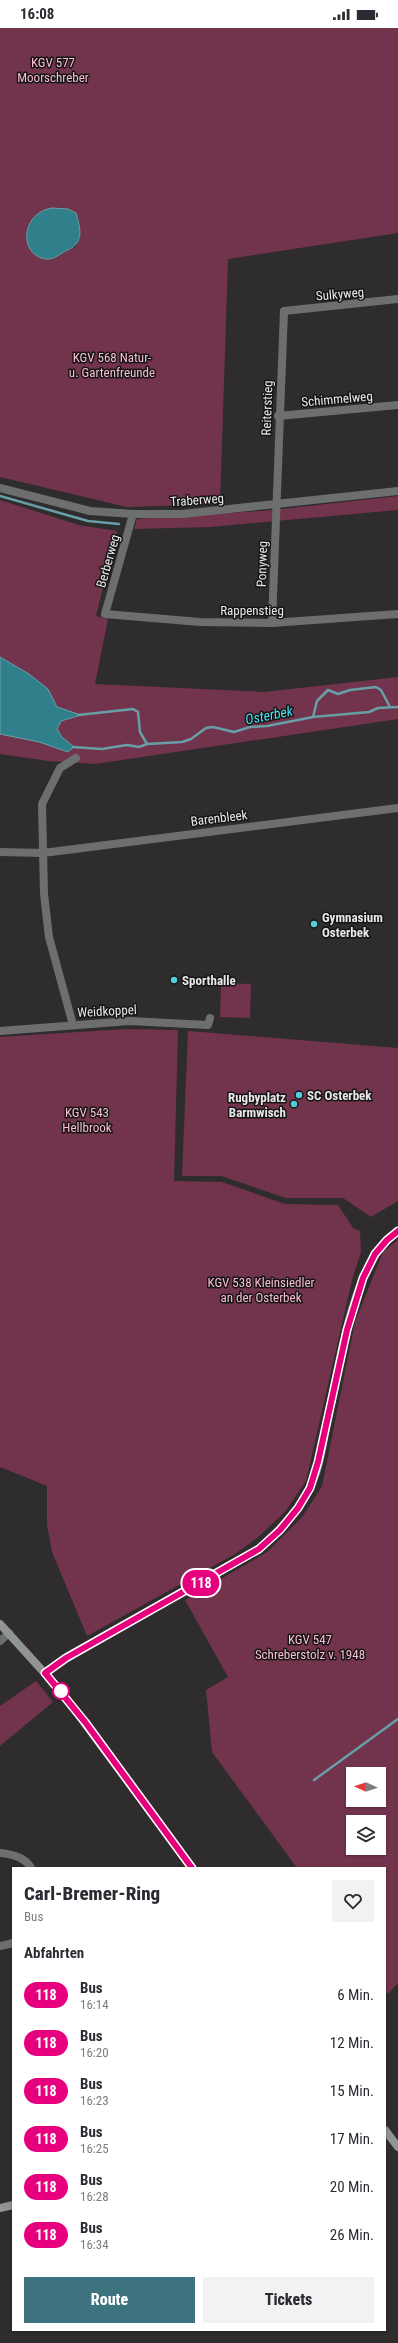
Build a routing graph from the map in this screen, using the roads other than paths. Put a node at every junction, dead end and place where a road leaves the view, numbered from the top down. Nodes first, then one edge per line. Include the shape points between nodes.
1 (398, 299) edge
2 (284, 311) joint
3 (398, 405) edge
4 (278, 416) junction
5 (0, 488) edge
6 (398, 491) edge
7 (276, 505) junction
8 (133, 514) junction
9 (105, 614) joint
10 (398, 614) edge
11 (272, 623) junction
12 (76, 758) dead end
13 (398, 808) edge
14 (0, 852) edge
15 (43, 853) junction
16 (210, 1018) dead end
17 (73, 1025) junction
18 (0, 1031) edge
19 (398, 1231) edge
20 (0, 1624) edge
21 (9, 1633) junction
22 (0, 1641) edge
23 (45, 1673) junction
24 (0, 1853) edge
25 (30, 1867) edge
26 (191, 1867) edge
27 (12, 1943) edge
28 (0, 1946) edge
29 (386, 2131) edge
30 (398, 2148) edge
31 (12, 2205) edge
32 (0, 2208) edge

1 - 2 street, Sulkyweg
2 - 4 street, Reiterstieg
3 - 4 street, Schimmelweg
4 - 7 street, Reiterstieg
5 - 8 street, Traberweg via 90,510
6 - 7 street, Traberweg
7 - 8 street, Traberweg via 182,514
7 - 11 street, Ponyweg
8 - 9 street, Berberweg
9 - 11 street, Rappenstieg via 200,622
10 - 11 street, Rappenstieg
12 - 15 street via 60,768 42,804
13 - 15 street, Barenbleek
14 - 15 street, Barenbleek
15 - 17 street via 49,937
16 - 17 street, Weidkoppel via 208,1025 130,1021
17 - 18 street, Weidkoppel
19 - 23 street via 375,1254 363,1278 347,1330 315,1476 298,1508 280,1530 259,1549 66,1658
20 - 21 street
21 - 22 street
21 - 23 street
23 - 26 street via 85,1722
24 - 25 street via 12,1854
27 - 28 street
29 - 30 street
31 - 32 street

